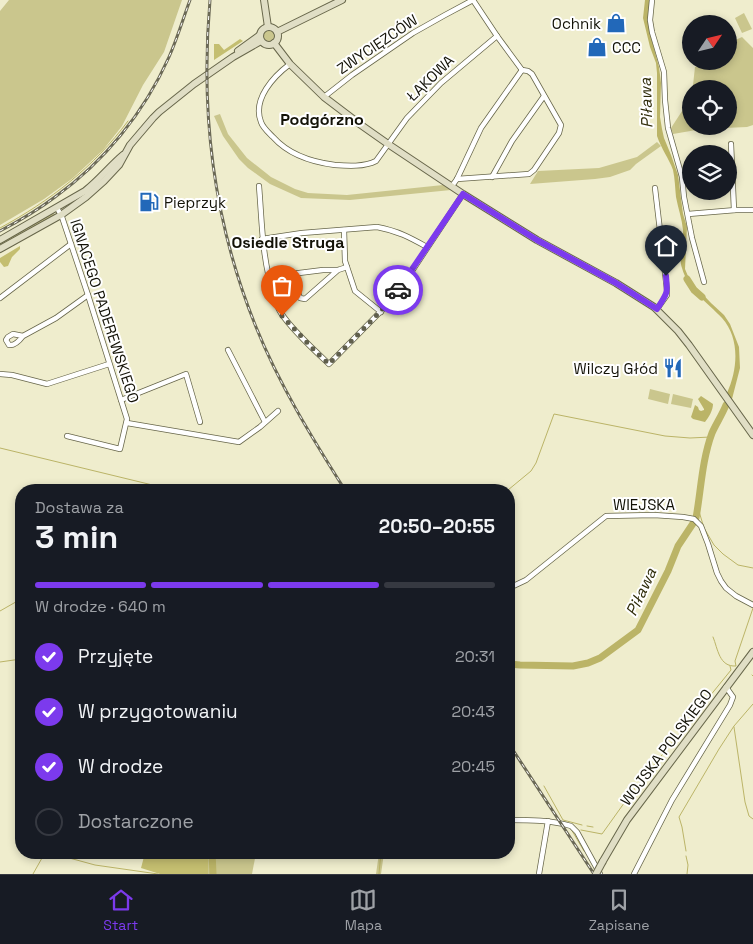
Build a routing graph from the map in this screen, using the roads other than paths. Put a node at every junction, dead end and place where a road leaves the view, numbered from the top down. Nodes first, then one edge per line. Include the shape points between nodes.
1 (264, 0) edge
2 (342, 0) edge
3 (473, 0) edge
4 (652, 0) edge
5 (268, 27) junction
6 (277, 32) junction
7 (497, 36) junction
8 (260, 38) junction
9 (274, 43) junction
10 (290, 64) junction
11 (522, 70) junction
12 (544, 96) junction
13 (324, 97) junction
14 (388, 144) junction
15 (732, 144) dead end
16 (124, 154) junction
17 (492, 177) junction
18 (457, 179) junction
19 (259, 186) dead end
20 (452, 186) junction
21 (655, 188) dead end
22 (463, 194) junction
23 (57, 208) junction
24 (734, 210) junction
25 (753, 210) edge
26 (688, 214) junction
27 (61, 215) junction
28 (344, 230) junction
29 (262, 239) junction
30 (0, 240) edge
31 (71, 244) junction
32 (426, 247) junction
33 (0, 250) edge
34 (347, 267) junction
35 (338, 270) junction
36 (704, 282) dead end
37 (88, 295) junction
38 (0, 298) edge
39 (657, 309) junction
40 (380, 312) junction
41 (23, 336) dead end
42 (228, 350) dead end
43 (109, 364) junction
44 (2, 374) edge
45 (0, 378) edge
46 (121, 400) junction
47 (278, 411) dead end
48 (200, 422) dead end
49 (265, 422) junction
50 (127, 423) junction
51 (753, 434) edge
52 (67, 436) dead end
53 (515, 586) edge
54 (753, 605) edge
55 (753, 652) edge
56 (726, 687) junction
57 (515, 820) edge
58 (548, 822) junction
59 (539, 874) edge
60 (598, 874) edge
61 (634, 874) edge

1 - 5 main road
2 - 6 main road
3 - 7 street
3 - 13 street, ZWYCIĘZCÓW via 413,33
4 - 26 street via 650,20 664,72 668,128 682,177
5 - 6 main road
5 - 8 main road via 262,29
6 - 9 main road
7 - 11 street
7 - 14 street, ŁĄKOWA via 440,83
8 - 9 main road via 268,45
8 - 16 main road via 242,47 159,112
9 - 10 main road
10 - 13 main road
10 - 14 street, ŁĄKOWA via 265,90 259,109 265,130 282,147 311,161 354,166 376,161
11 - 12 street via 532,74
11 - 18 street via 482,128
12 - 17 street via 512,141
12 - 17 street via 560,120 559,133 529,174
13 - 14 main road
14 - 20 main road
15 - 24 street
16 - 23 main road via 91,186
16 - 27 main road via 120,165 97,188
17 - 18 street
18 - 20 street
19 - 29 street
20 - 22 main road
21 - 39 street via 667,290
22 - 32 street
22 - 39 main road
23 - 27 street, IGNACEGO PADEREWSKIEGO
23 - 30 main road
24 - 25 street
24 - 26 street
26 - 36 street
27 - 31 street, IGNACEGO PADEREWSKIEGO
27 - 33 main road
28 - 29 street
28 - 32 street via 389,229
28 - 34 street
29 - 40 street via 268,277 282,316 329,364
31 - 37 street, IGNACEGO PADEREWSKIEGO
31 - 38 street
32 - 40 street via 406,280
34 - 35 street
34 - 40 street via 355,291
35 - 35 street via 291,274 300,298 305,299
37 - 41 street
37 - 43 street, IGNACEGO PADEREWSKIEGO
39 - 51 main road via 683,338
42 - 49 street
43 - 44 street via 47,384
43 - 46 street, IGNACEGO PADEREWSKIEGO
44 - 45 street
46 - 48 street via 186,374
46 - 50 street, IGNACEGO PADEREWSKIEGO
47 - 49 street
49 - 50 street via 239,442
50 - 52 street via 120,449
53 - 54 street, WIEJSKA via 606,516 683,517 694,519 701,526 717,573 726,588
55 - 56 main road, WOJSKA POLSKIEGO
56 - 60 main road, WOJSKA POLSKIEGO, bridge via 627,820
56 - 61 street via 733,697 730,705 672,800
57 - 58 street
58 - 59 street
58 - 60 street via 573,828

